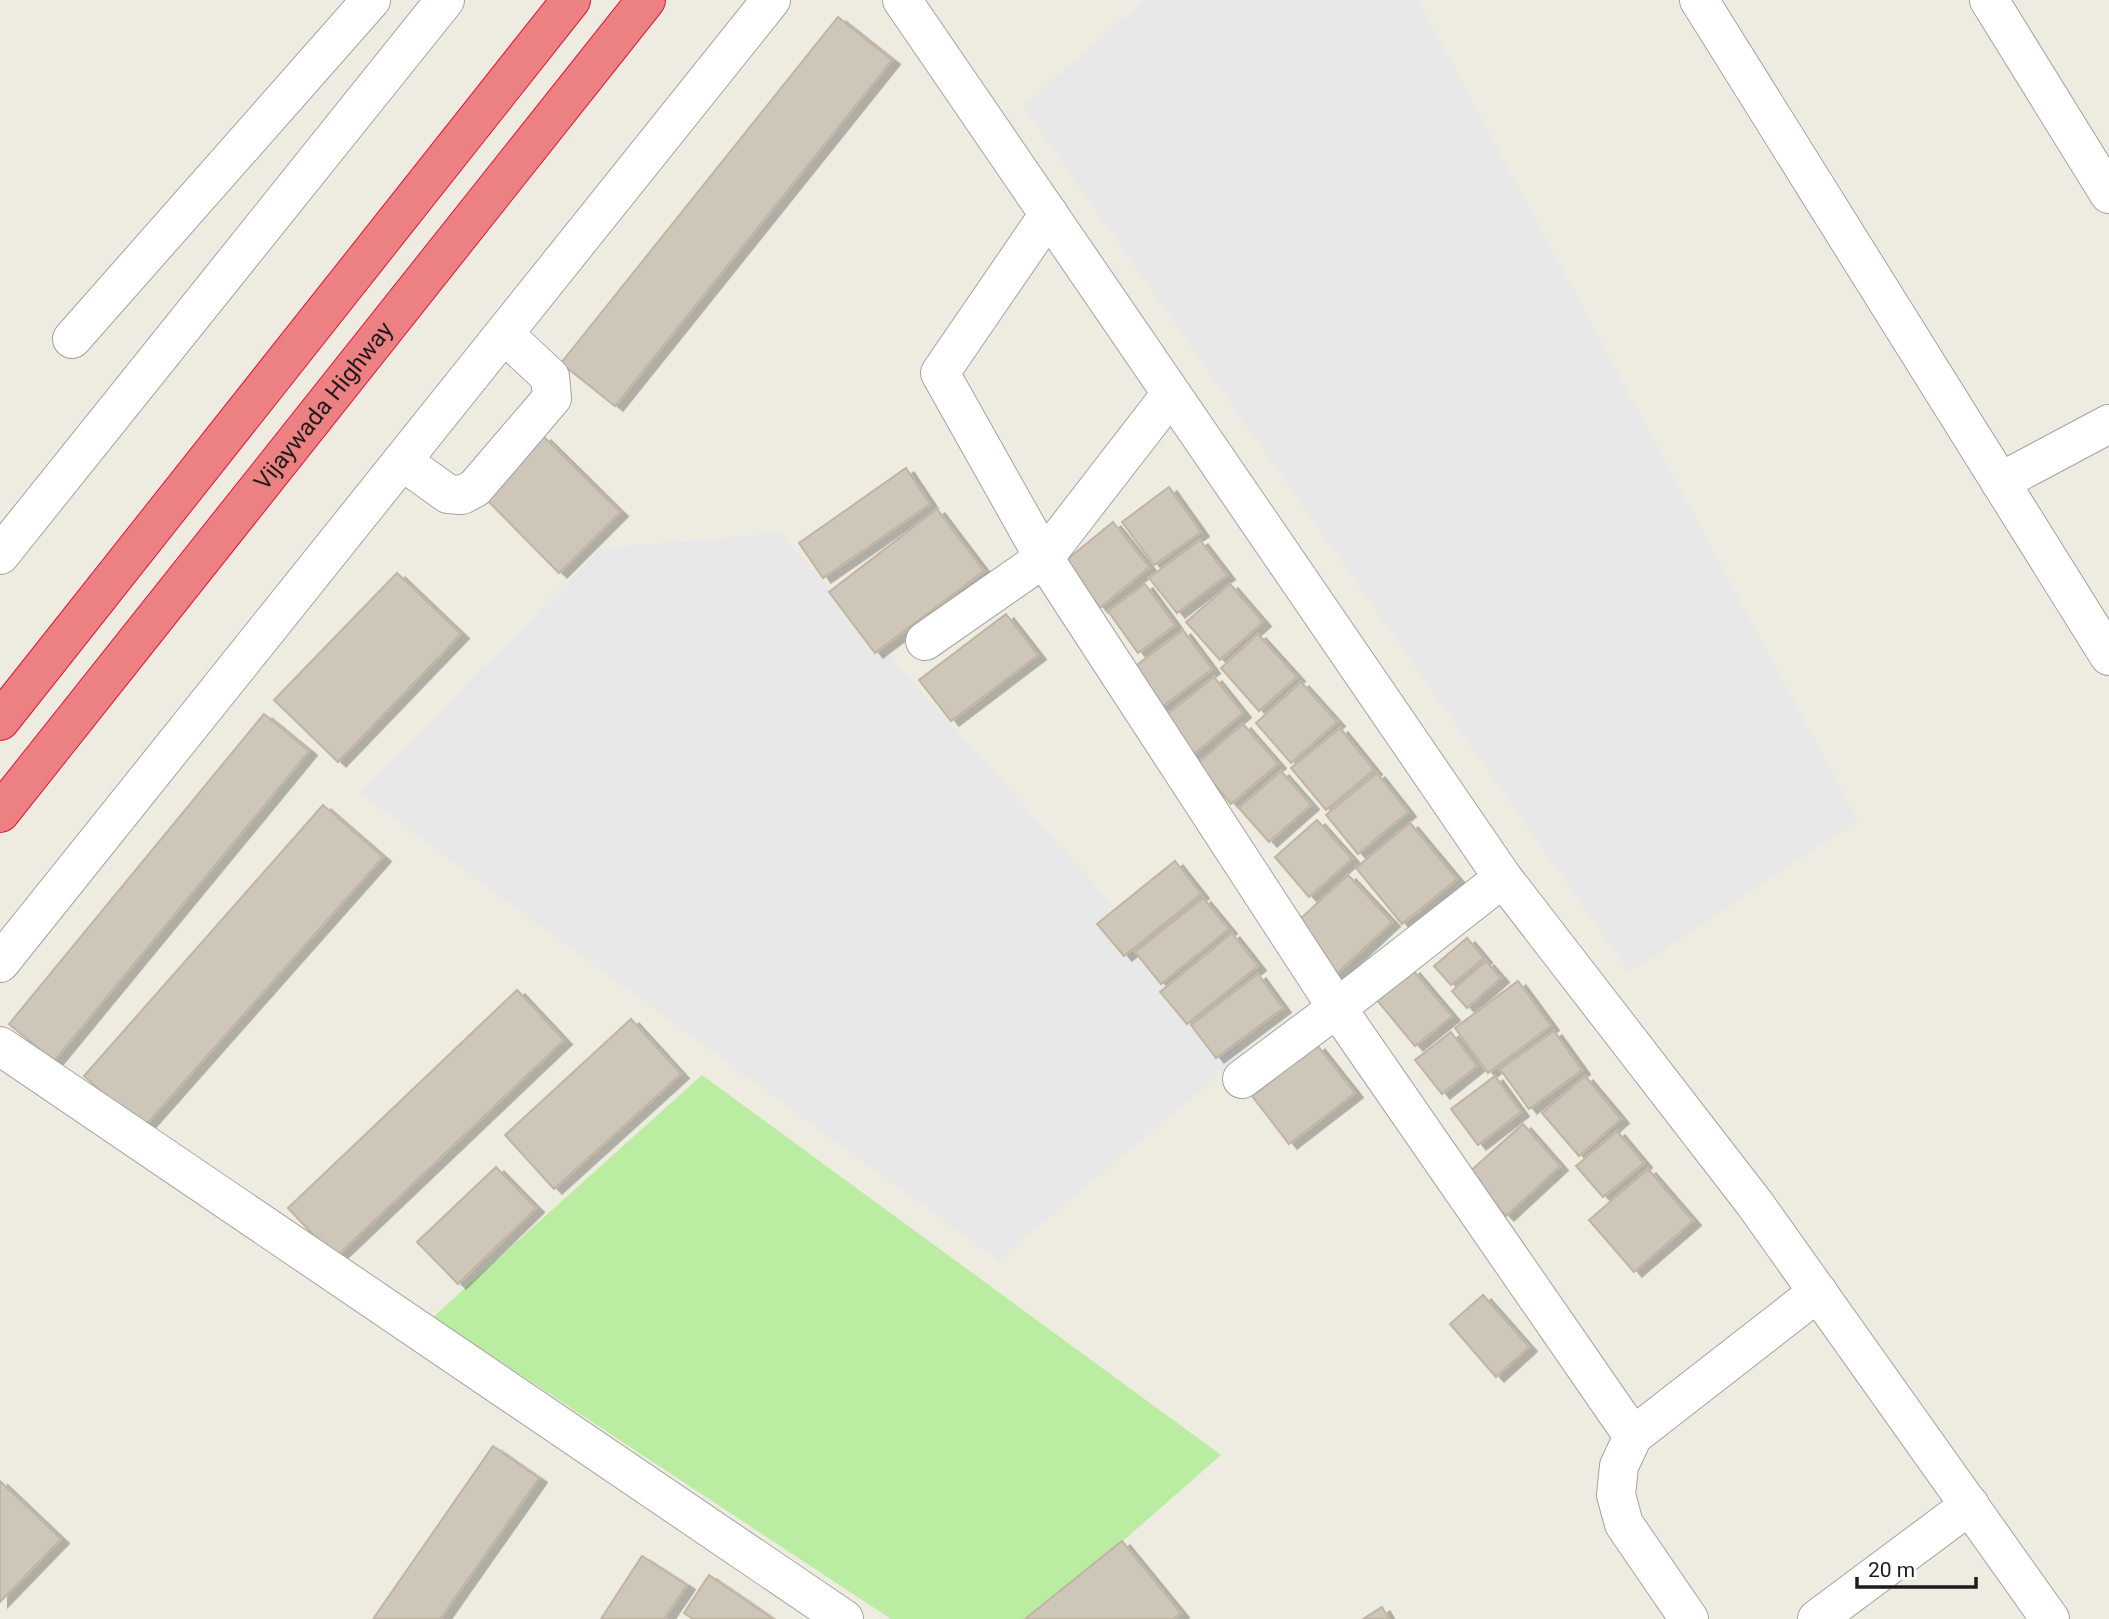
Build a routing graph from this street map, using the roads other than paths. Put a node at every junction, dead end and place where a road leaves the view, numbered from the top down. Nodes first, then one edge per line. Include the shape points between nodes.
1 (371, 0) edge
2 (445, 0) edge
3 (571, 0) edge
4 (646, 0) edge
5 (771, 0) edge
6 (902, 0) edge
7 (1699, 0) edge
8 (1989, 0) edge
9 (2109, 194) edge
10 (1049, 215) junction
11 (504, 334) junction
12 (72, 339) dead end
13 (1171, 394) junction
14 (2109, 424) edge
15 (402, 461) junction
16 (2000, 482) junction
17 (0, 555) edge
18 (1044, 558) junction
19 (925, 641) dead end
20 (2109, 656) edge
21 (0, 721) edge
22 (0, 813) edge
23 (1503, 878) junction
24 (0, 963) edge
25 (1337, 1008) junction
26 (0, 1046) edge
27 (1242, 1079) dead end
28 (1818, 1292) junction
29 (1633, 1436) junction
30 (1969, 1505) junction
31 (844, 1619) edge
32 (1689, 1619) edge
33 (1816, 1619) edge
34 (2050, 1619) edge

1 - 12 street
2 - 17 street
3 - 21 highway
4 - 22 highway, Vijaywada Highway
5 - 11 street
6 - 10 street
7 - 16 street
8 - 9 street
10 - 13 street
10 - 18 street via 940,373
11 - 15 street
11 - 15 street via 550,377 552,398 475,488 462,495 448,494
13 - 18 street
13 - 23 street
14 - 16 street
15 - 24 street
16 - 20 street
18 - 19 street
18 - 25 street
23 - 25 street
23 - 28 street
25 - 27 street
25 - 29 street
26 - 31 street
28 - 29 street
28 - 30 street
29 - 32 street via 1619,1466 1616,1495 1624,1524
30 - 33 street
30 - 34 street

